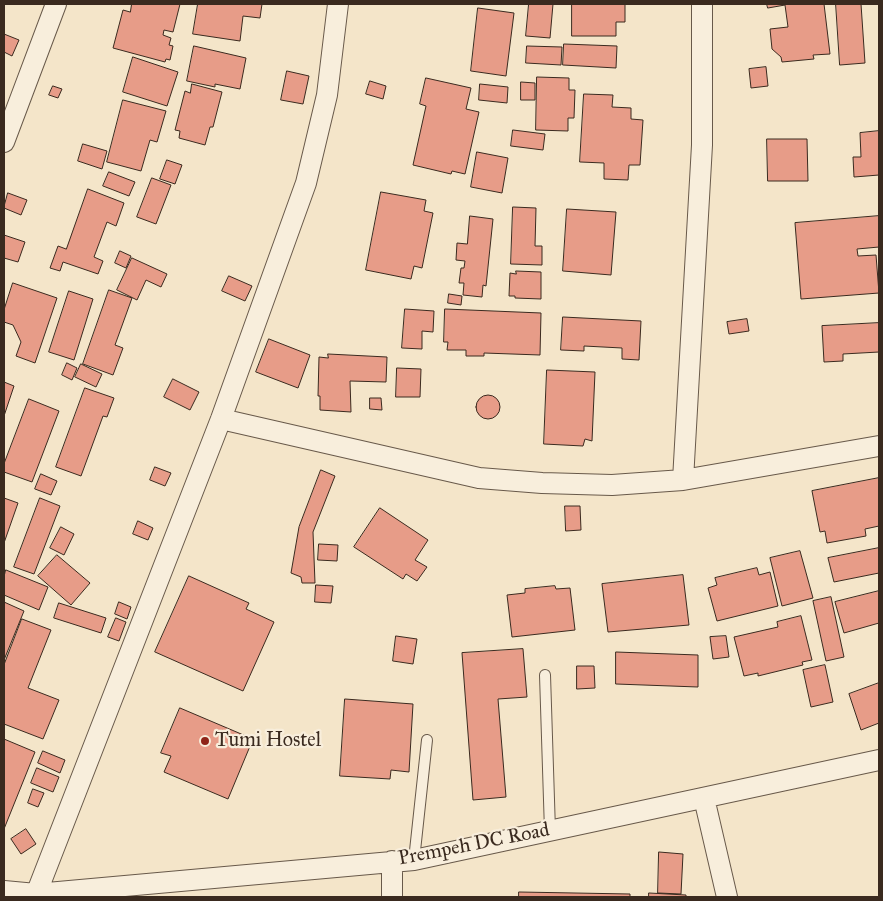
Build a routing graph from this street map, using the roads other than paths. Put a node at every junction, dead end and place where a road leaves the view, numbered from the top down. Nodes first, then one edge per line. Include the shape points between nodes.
1 (56, 4) edge
2 (338, 4) edge
3 (702, 4) edge
4 (4, 142) edge
5 (221, 419) junction
6 (879, 446) edge
7 (683, 480) junction
8 (545, 675) dead end
9 (427, 740) dead end
10 (879, 760) edge
11 (704, 798) junction
12 (550, 831) junction
13 (392, 860) junction
14 (414, 860) junction
15 (4, 891) edge
16 (35, 895) edge
17 (392, 897) edge
18 (727, 897) edge

1 - 4 street
2 - 5 street via 327,95 306,183
3 - 7 street via 702,145
5 - 7 street via 479,478 612,485
5 - 16 street
6 - 7 street
8 - 12 lane
9 - 14 lane
10 - 11 street, Prempeh DC Road
11 - 12 street, Prempeh DC Road
11 - 18 street
12 - 14 street, Prempeh DC Road
13 - 14 street, Prempeh DC Road
13 - 16 street, Prempeh DC Road
13 - 17 street
15 - 16 street, Prempeh DC Road

